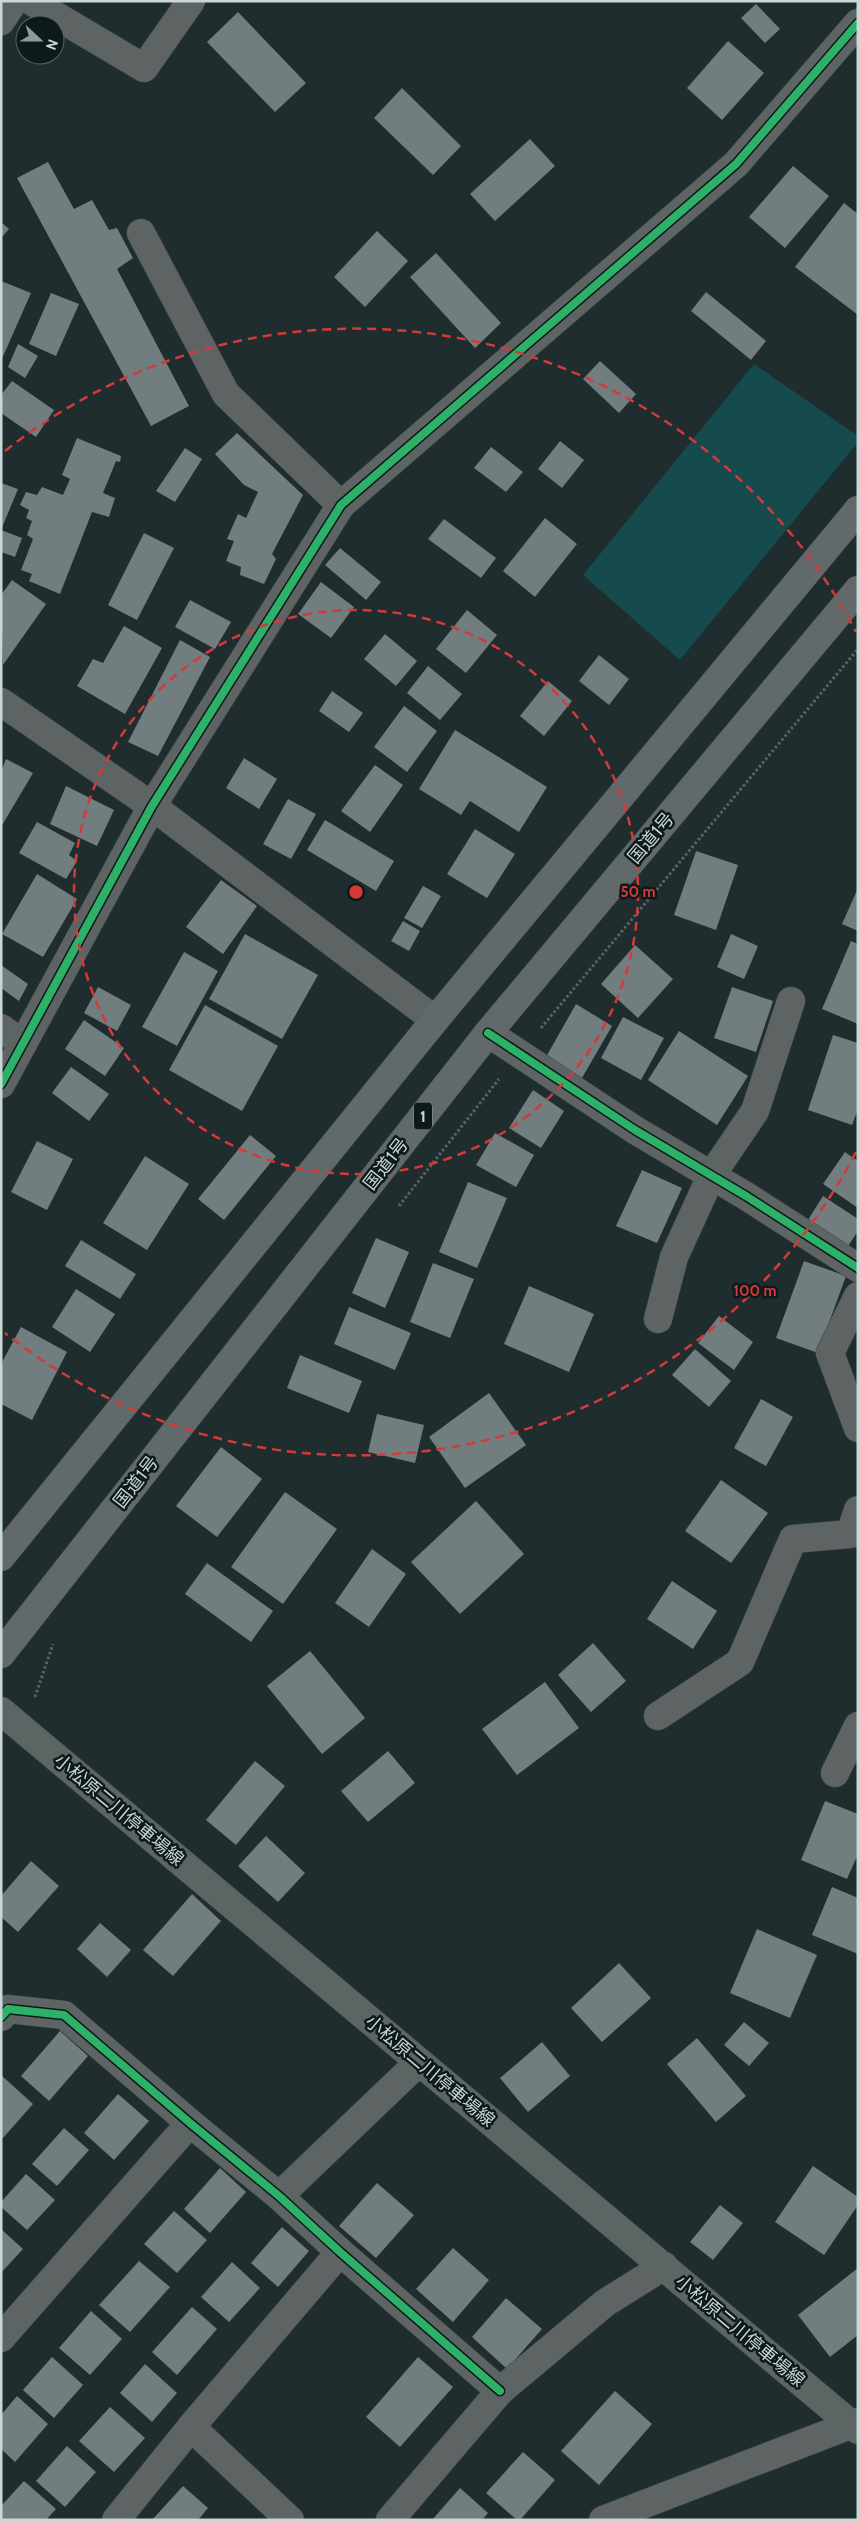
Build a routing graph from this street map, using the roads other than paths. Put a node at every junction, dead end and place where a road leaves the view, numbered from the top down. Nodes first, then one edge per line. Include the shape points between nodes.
1 (14, 1) edge
2 (31, 1) edge
3 (191, 1) edge
4 (1, 21) edge
5 (858, 23) edge
6 (141, 233) dead end
7 (342, 505) junction
8 (858, 510) edge
9 (858, 590) edge
10 (1, 702) edge
11 (152, 806) junction
12 (791, 1001) dead end
13 (435, 1020) junction
14 (1, 1028) edge
15 (488, 1033) junction
16 (23, 1044) junction
17 (1, 1084) edge
18 (711, 1176) junction
19 (858, 1268) edge
20 (858, 1296) edge
21 (658, 1319) dead end
22 (858, 1428) edge
23 (855, 1527) edge
24 (1, 1557) edge
25 (1, 1654) edge
26 (658, 1716) dead end
27 (8, 1717) edge
28 (858, 1726) edge
29 (835, 1773) dead end
30 (1, 2017) edge
31 (419, 2062) junction
32 (190, 2124) junction
33 (279, 2196) junction
34 (340, 2252) junction
35 (664, 2266) junction
36 (1, 2338) edge
37 (500, 2391) junction
38 (856, 2426) edge
39 (191, 2428) junction
40 (116, 2520) edge
41 (290, 2520) edge
42 (390, 2520) edge
43 (603, 2520) edge

1 - 4 street
2 - 3 street via 144,68
5 - 7 street via 736,164
6 - 7 street via 226,394
7 - 11 street
8 - 13 highway
9 - 15 highway, 国道1号 / 1
10 - 11 street
11 - 13 street
11 - 16 street
12 - 18 street via 755,1111
13 - 24 highway
14 - 16 street
15 - 18 street
15 - 25 highway, 国道1号 / 1
16 - 17 street
18 - 19 street
18 - 21 street via 674,1257
20 - 22 street via 830,1353
23 - 26 street via 793,1539 740,1662
27 - 31 main road, 小松原二川停車場線
28 - 29 street
30 - 32 street via 8,2010 64,2015
31 - 33 street
31 - 35 main road, 小松原二川停車場線
32 - 33 street
32 - 36 street
33 - 34 street
34 - 37 street
34 - 39 street
35 - 37 street via 605,2303
35 - 38 main road, 小松原二川停車場線
37 - 42 street
38 - 43 street
39 - 40 street
39 - 41 street

